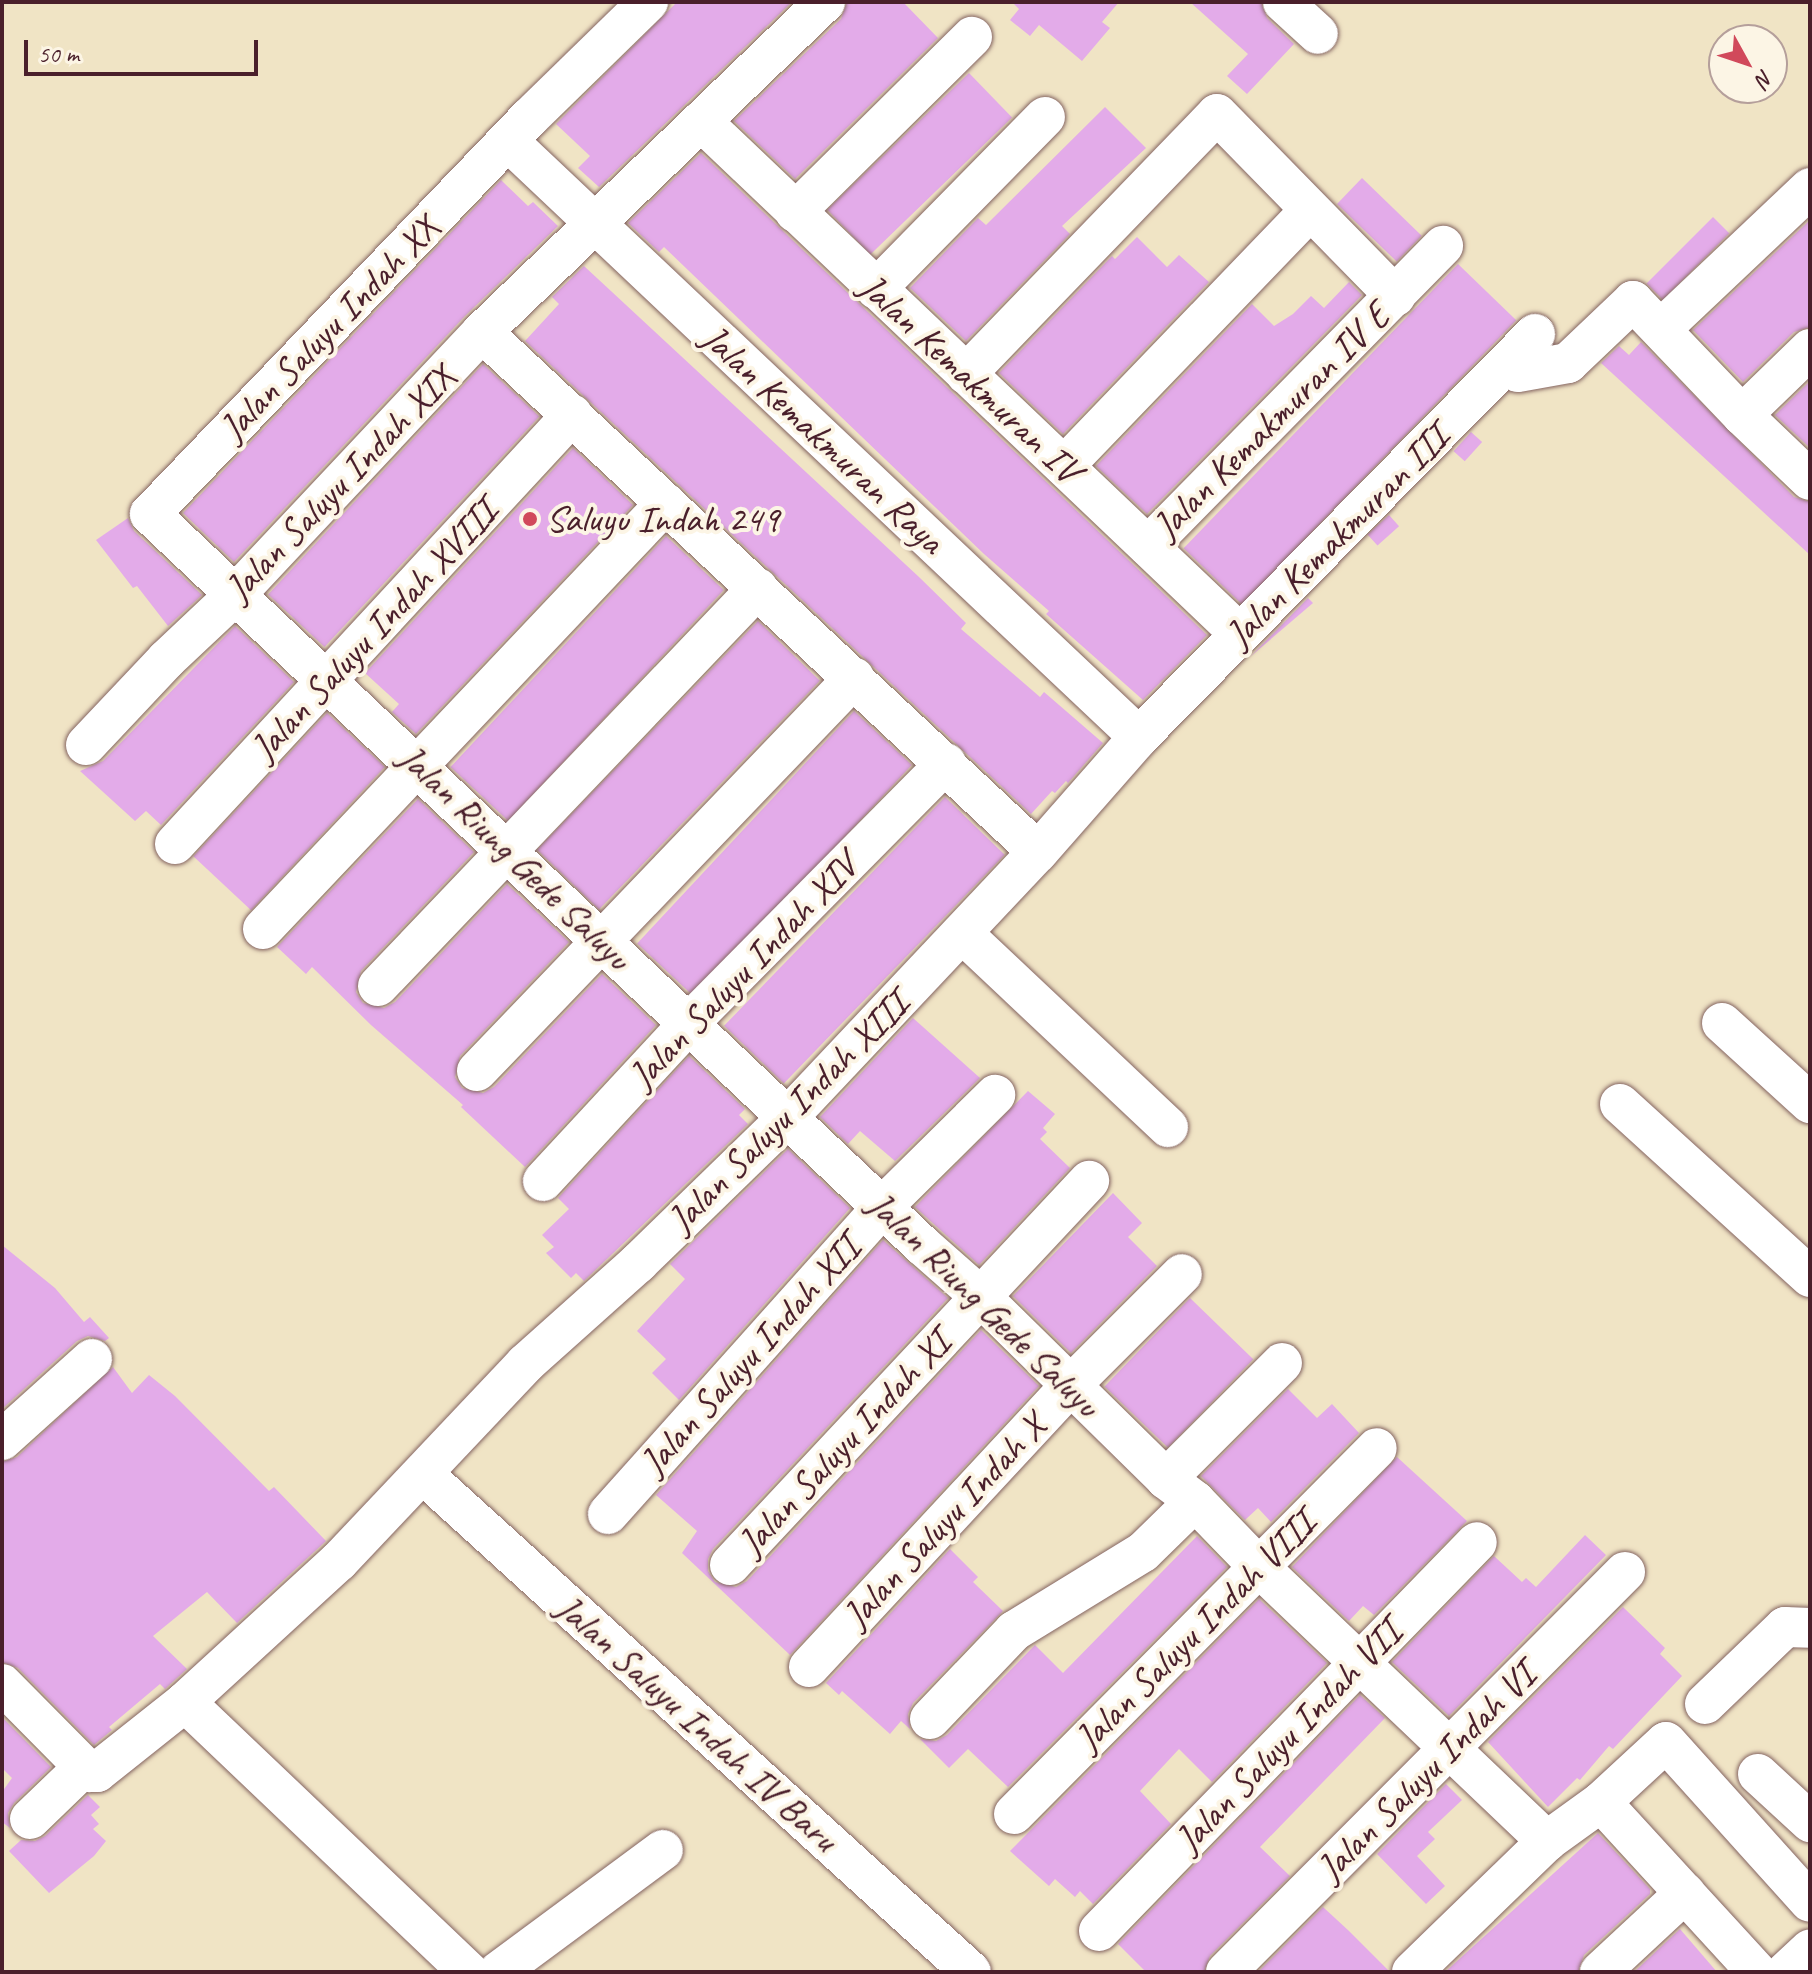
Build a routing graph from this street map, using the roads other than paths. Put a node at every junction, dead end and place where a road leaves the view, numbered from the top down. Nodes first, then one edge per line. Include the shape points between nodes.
1 (648, 2) edge
2 (825, 2) edge
3 (1283, 2) edge
4 (1318, 34) dead end
5 (972, 37) dead end
6 (1045, 117) dead end
7 (701, 121) junction
8 (508, 141) junction
9 (1810, 188) edge
10 (1310, 210) junction
11 (795, 212) junction
12 (596, 224) junction
13 (1443, 246) dead end
14 (876, 289) junction
15 (1395, 296) junction
16 (1661, 329) junction
17 (482, 332) junction
18 (1535, 334) dead end
19 (1810, 349) edge
20 (1508, 363) junction
21 (966, 374) junction
22 (572, 415) junction
23 (1742, 415) junction
24 (1064, 466) junction
25 (1810, 480) edge
26 (666, 503) junction
27 (150, 514) joint
28 (1148, 546) junction
29 (758, 588) junction
30 (235, 595) junction
31 (1240, 634) junction
32 (854, 678) junction
33 (328, 679) junction
34 (1139, 737) junction
35 (86, 745) dead end
36 (946, 763) junction
37 (417, 764) junction
38 (175, 844) dead end
39 (508, 849) junction
40 (1038, 852) junction
41 (263, 929) dead end
42 (962, 933) junction
43 (600, 940) junction
44 (378, 986) dead end
45 (690, 1022) junction
46 (1722, 1023) dead end
47 (477, 1071) dead end
48 (995, 1095) dead end
49 (1810, 1103) edge
50 (1620, 1104) dead end
51 (788, 1117) junction
52 (1168, 1127) dead end
53 (543, 1181) dead end
54 (1089, 1181) dead end
55 (883, 1206) junction
56 (1182, 1274) dead end
57 (1810, 1277) edge
58 (981, 1297) junction
59 (92, 1359) dead end
60 (1282, 1363) dead end
61 (1070, 1386) junction
62 (2, 1440) edge
63 (1377, 1448) dead end
64 (423, 1474) junction
65 (1181, 1490) junction
66 (608, 1514) dead end
67 (1477, 1542) dead end
68 (730, 1565) dead end
69 (1259, 1567) junction
70 (1625, 1572) dead end
71 (1810, 1628) edge
72 (1359, 1663) junction
73 (809, 1667) dead end
74 (2, 1684) edge
75 (185, 1702) junction
76 (1705, 1704) dead end
77 (930, 1719) dead end
78 (1449, 1750) junction
79 (83, 1768) junction
80 (1758, 1774) dead end
81 (1601, 1802) junction
82 (1014, 1814) dead end
83 (30, 1819) dead end
84 (1810, 1822) edge
85 (1547, 1841) junction
86 (663, 1850) dead end
87 (1685, 1893) junction
88 (1810, 1902) edge
89 (1099, 1931) dead end
90 (1810, 1950) edge
91 (469, 1972) edge
92 (498, 1972) edge
93 (971, 1972) edge
94 (1226, 1972) edge
95 (1412, 1972) edge
96 (1600, 1972) edge
97 (1757, 1972) edge
98 (1786, 1972) edge

1 - 8 street, Jalan Saluyu Indah XX
2 - 7 street, Jalan Saluyu Indah XIX
3 - 4 street
5 - 11 street
6 - 14 street
7 - 11 street, Jalan Kemakmuran IV
7 - 12 street, Jalan Saluyu Indah XIX
8 - 12 street, Jalan Kemakmuran Raya
8 - 27 street, Jalan Saluyu Indah XX
9 - 16 street
10 - 15 street, Jalan Kemakmuran IV E
10 - 21 street, Jalan Kemakmuran IV E via 1217,114
10 - 24 street
11 - 14 street, Jalan Kemakmuran IV
12 - 17 street, Jalan Saluyu Indah XIX
12 - 34 street, Jalan Kemakmuran Raya
13 - 15 street, Jalan Kemakmuran IV E
14 - 21 street, Jalan Kemakmuran IV
15 - 28 street, Jalan Kemakmuran IV E
16 - 20 street via 1633,301 1568,363 1518,372
16 - 23 street
17 - 22 street
17 - 30 street, Jalan Saluyu Indah XIX
18 - 20 street, Jalan Kemakmuran III
19 - 23 street
20 - 31 street, Jalan Kemakmuran III
21 - 24 street, Jalan Kemakmuran IV
22 - 26 street
22 - 33 street, Jalan Saluyu Indah XVIII
23 - 25 street
24 - 28 street, Jalan Kemakmuran IV
26 - 29 street
26 - 37 street
27 - 30 street, Jalan Riung Gede Saluyu
28 - 31 street, Jalan Kemakmuran IV
29 - 32 street
29 - 39 street
30 - 33 street, Jalan Riung Gede Saluyu
30 - 35 street, Jalan Saluyu Indah XIX
31 - 34 street, Jalan Kemakmuran III
32 - 36 street
32 - 43 street
33 - 37 street, Jalan Riung Gede Saluyu
33 - 38 street, Jalan Saluyu Indah XVIII
34 - 40 street, Jalan Saluyu Indah XIII
36 - 40 street
36 - 45 street, Jalan Saluyu Indah XIV
37 - 39 street, Jalan Riung Gede Saluyu
37 - 41 street
39 - 43 street, Jalan Riung Gede Saluyu
39 - 44 street
40 - 42 street, Jalan Saluyu Indah XIII
42 - 51 street, Jalan Saluyu Indah XIII
42 - 52 street
43 - 45 street, Jalan Riung Gede Saluyu
43 - 47 street
45 - 51 street, Jalan Riung Gede Saluyu
45 - 53 street, Jalan Saluyu Indah XIV
46 - 49 street
48 - 55 street, Jalan Saluyu Indah XII
50 - 57 street
51 - 55 street, Jalan Riung Gede Saluyu
51 - 64 street, Jalan Saluyu Indah XIII via 525,1364
54 - 58 street, Jalan Saluyu Indah XI
55 - 58 street, Jalan Riung Gede Saluyu
55 - 66 street, Jalan Saluyu Indah XII
56 - 61 street, Jalan Saluyu Indah X
58 - 61 street, Jalan Riung Gede Saluyu
58 - 68 street, Jalan Saluyu Indah XI
59 - 62 street
60 - 65 street
61 - 65 street, Jalan Riung Gede Saluyu
61 - 73 street, Jalan Saluyu Indah X
63 - 69 street, Jalan Saluyu Indah VIII
64 - 75 street, Jalan Saluyu Indah XIII via 339,1561
64 - 93 street, Jalan Saluyu Indah IV Baru
65 - 69 street, Jalan Riung Gede Saluyu
65 - 77 street via 1143,1552 1014,1631
67 - 72 street, Jalan Saluyu Indah VII
69 - 72 street, Jalan Riung Gede Saluyu
69 - 82 street, Jalan Saluyu Indah VIII
70 - 78 street, Jalan Saluyu Indah VI
71 - 76 street via 1785,1627
72 - 78 street, Jalan Riung Gede Saluyu
72 - 89 street, Jalan Saluyu Indah VII
74 - 79 street
75 - 79 street, Jalan Saluyu Indah XIII via 97,1772
75 - 91 street
78 - 85 street, Jalan Riung Gede Saluyu
78 - 94 street, Jalan Saluyu Indah VI
79 - 83 street
80 - 84 street
81 - 85 street
81 - 87 street
81 - 88 street via 1666,1742
85 - 95 street
86 - 92 street
87 - 96 street
87 - 97 street
90 - 98 street

